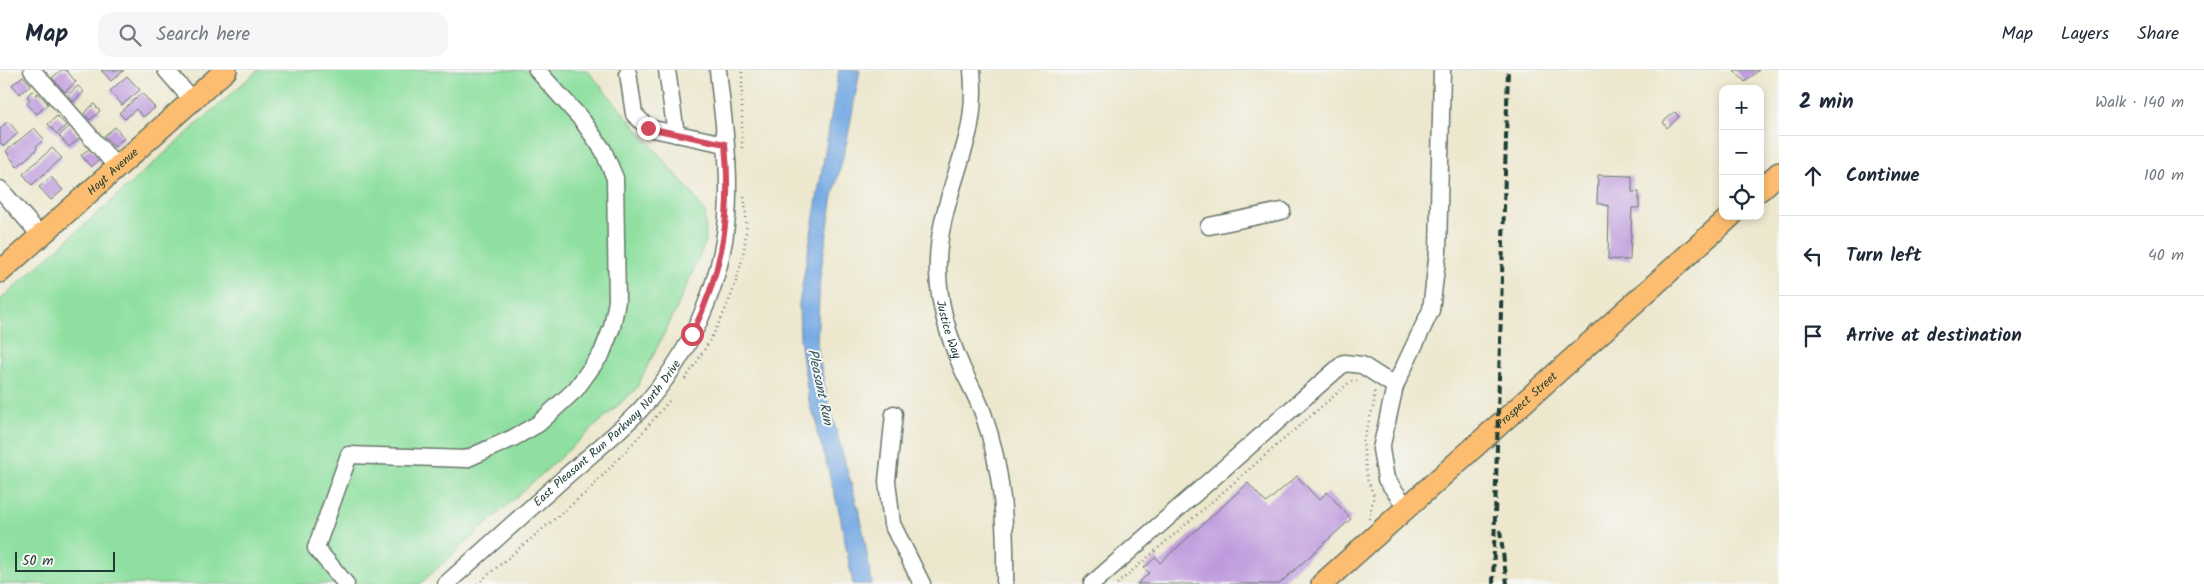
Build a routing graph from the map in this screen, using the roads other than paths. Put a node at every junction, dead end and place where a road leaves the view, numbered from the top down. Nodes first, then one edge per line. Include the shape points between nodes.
1 (32, 70) edge
2 (166, 70) edge
3 (226, 70) edge
4 (537, 70) edge
5 (667, 70) edge
6 (718, 70) edge
7 (972, 70) edge
8 (1442, 70) edge
9 (628, 73) dead end
10 (192, 100) junction
11 (676, 134) junction
12 (725, 144) junction
13 (117, 167) junction
14 (1779, 173) edge
15 (1764, 186) edge
16 (0, 189) edge
17 (1282, 211) dead end
18 (1727, 220) edge
19 (1208, 226) dead end
20 (41, 236) junction
21 (0, 272) edge
22 (1395, 386) junction
23 (894, 414) dead end
24 (1407, 508) junction
25 (346, 584) edge
26 (446, 584) edge
27 (922, 584) edge
28 (1005, 584) edge
29 (1092, 584) edge
30 (1322, 584) edge

1 - 13 street
2 - 10 street
3 - 10 main road, Hoyt Avenue
4 - 25 street via 582,120 603,150 615,178 617,301 612,327 602,353 576,390 538,424 513,438 466,459 348,455 316,548
5 - 11 street
6 - 12 street, East Pleasant Run Parkway North Drive
7 - 28 street, Justice Way via 974,94 968,136 938,243 938,274 949,335 982,411 995,451 1004,502
8 - 22 street via 1438,252 1431,310
9 - 11 street via 634,114 648,128
10 - 13 main road, Hoyt Avenue
11 - 12 street
12 - 26 street, East Pleasant Run Parkway North Drive via 727,218 722,248 707,301 684,351 664,381 631,418
13 - 20 main road, Hoyt Avenue
14 - 15 main road
16 - 20 street
17 - 19 street
18 - 24 main road, Prospect Street
20 - 21 main road, Hoyt Avenue
22 - 24 street via 1381,449 1386,479
22 - 29 street via 1362,365 1344,363
23 - 27 street via 887,481 892,524
24 - 30 main road, Prospect Street

